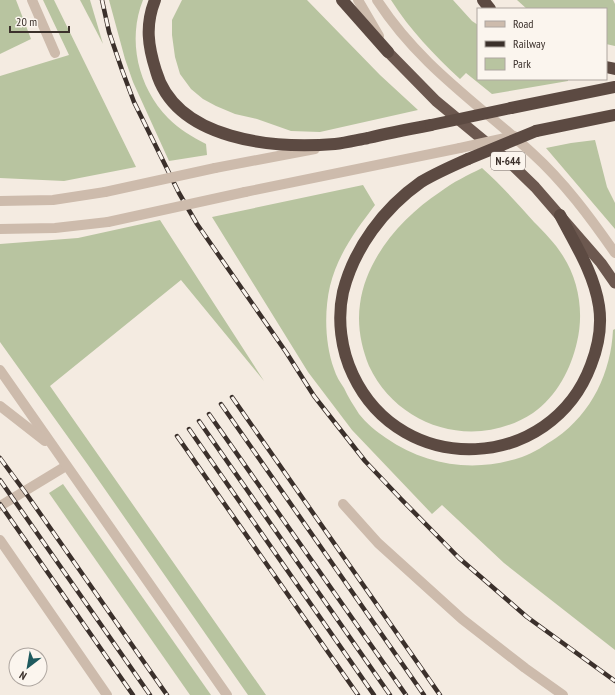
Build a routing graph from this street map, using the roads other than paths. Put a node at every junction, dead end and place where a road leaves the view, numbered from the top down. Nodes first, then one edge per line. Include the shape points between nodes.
1 (32, 0) edge
2 (156, 0) edge
3 (342, 0) edge
4 (358, 0) edge
5 (377, 0) edge
6 (478, 0) edge
7 (488, 8) edge
8 (388, 52) junction
9 (55, 53) dead end
10 (615, 87) edge
11 (615, 115) edge
12 (536, 131) junction
13 (337, 144) junction
14 (0, 201) edge
15 (560, 215) junction
16 (0, 229) edge
17 (615, 253) edge
18 (615, 283) edge
19 (0, 370) edge
20 (0, 406) edge
21 (53, 447) junction
22 (66, 466) junction
23 (343, 504) dead end
24 (0, 506) edge
25 (0, 540) edge
26 (107, 695) edge
27 (227, 695) edge
28 (564, 695) edge

1 - 9 street
2 - 13 highway via 148,27 150,48 162,87 179,109 211,129 258,142 298,146
3 - 8 highway
4 - 8 street
5 - 17 street via 415,50 436,71 532,153 561,182
6 - 7 street
8 - 15 highway, N-644 via 436,101 504,158
10 - 13 highway, bridge
11 - 12 highway
12 - 15 highway, bridge via 468,159 422,182 384,215 355,257 342,298 344,347 357,383 383,417 410,436 434,445 462,450 484,449 523,439 541,429 565,408 578,392 589,371 597,345 599,307 589,271
12 - 16 street, bridge via 108,222 55,228
13 - 14 street, bridge via 105,192 53,200
15 - 18 highway, N-644
19 - 21 street
20 - 21 street
21 - 22 street
22 - 24 street
22 - 27 street
23 - 28 street via 378,543 462,619
25 - 26 street

